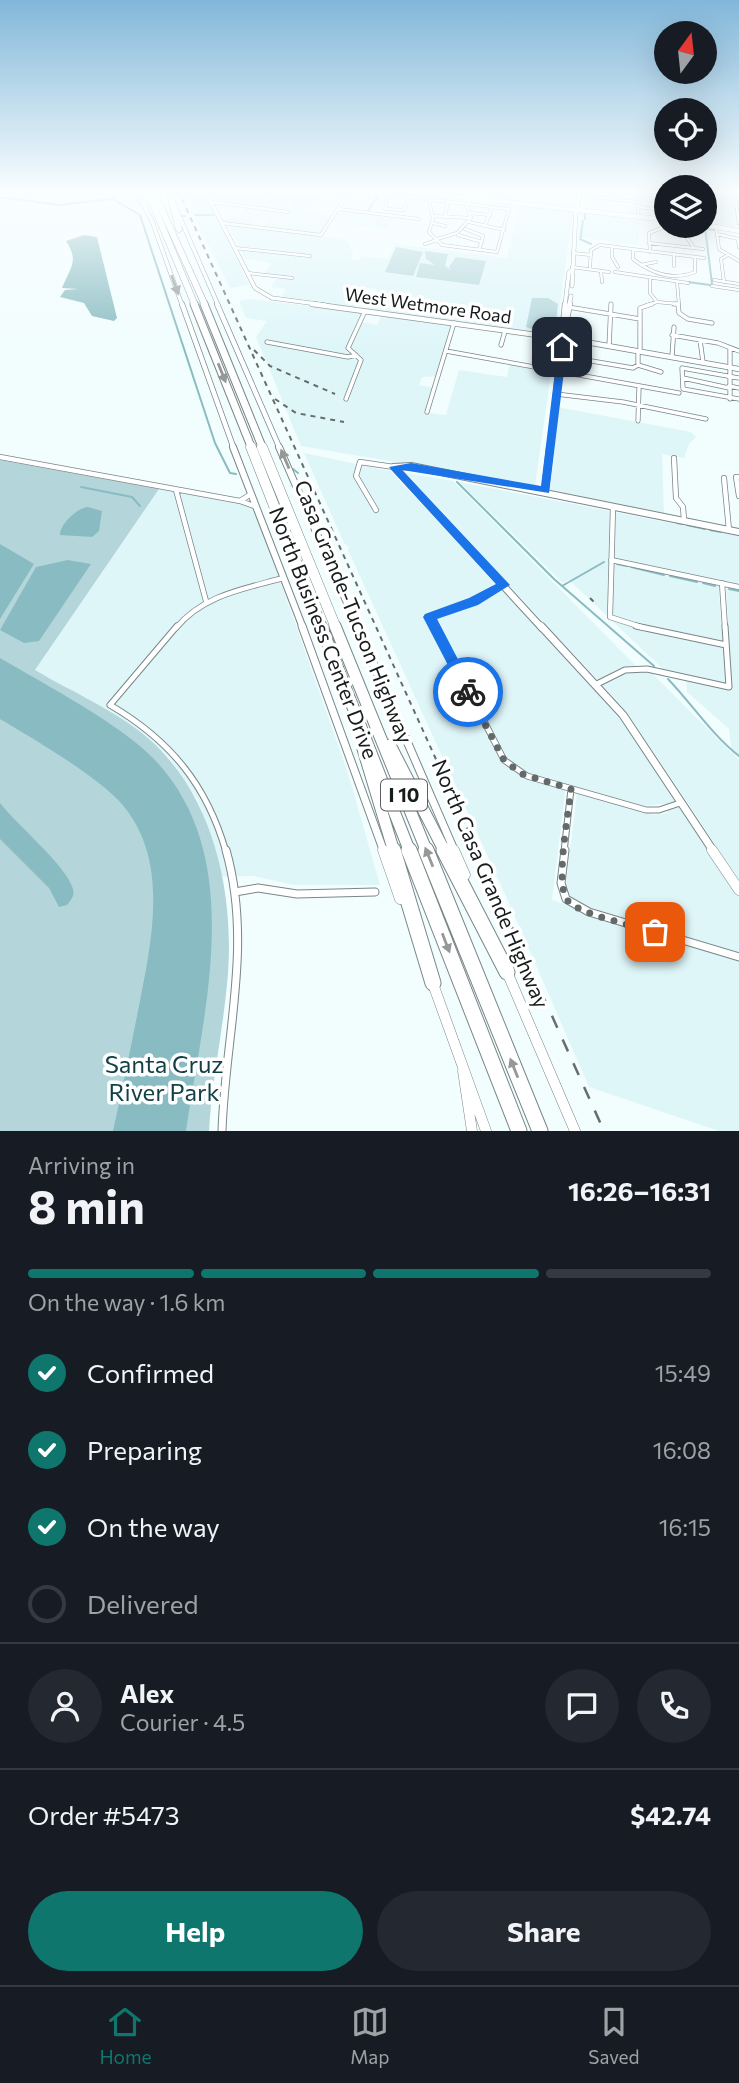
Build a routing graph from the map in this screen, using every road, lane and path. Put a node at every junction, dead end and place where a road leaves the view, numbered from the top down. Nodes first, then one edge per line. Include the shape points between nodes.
1 (482, 242) edge
2 (160, 243) edge
3 (171, 243) edge
4 (179, 243) edge
5 (182, 243) edge
6 (191, 243) edge
7 (232, 243) edge
8 (429, 243) edge
9 (440, 243) edge
10 (500, 243) edge
11 (575, 243) edge
12 (649, 243) joint
13 (693, 243) edge
14 (718, 243) edge
15 (425, 244) dead end
16 (674, 245) joint
17 (612, 246) junction
18 (235, 248) junction
19 (694, 248) junction
20 (702, 249) dead end
21 (479, 250) junction
22 (633, 250) junction
23 (650, 252) junction
24 (573, 253) junction
25 (591, 255) junction
26 (674, 255) junction
27 (728, 255) junction
28 (310, 256) dead end
29 (695, 257) junction
30 (704, 258) dead end
31 (187, 260) junction
32 (739, 261) edge
33 (656, 262) dead end
34 (640, 265) junction
35 (674, 266) dead end
36 (590, 267) dead end
37 (618, 267) dead end
38 (572, 268) junction
39 (601, 271) junction
40 (609, 272) dead end
41 (615, 272) dead end
42 (247, 273) junction
43 (292, 278) dead end
44 (650, 278) junction
45 (714, 280) dead end
46 (602, 282) dead end
47 (677, 282) junction
48 (724, 282) junction
49 (688, 283) dead end
50 (739, 284) edge
51 (712, 286) dead end
52 (739, 290) edge
53 (657, 302) junction
54 (611, 303) dead end
55 (678, 304) junction
56 (567, 307) junction
57 (365, 311) junction
58 (610, 315) junction
59 (693, 315) dead end
60 (640, 319) junction
61 (688, 319) junction
62 (568, 322) junction
63 (454, 323) junction
64 (712, 324) dead end
65 (582, 325) dead end
66 (674, 327) dead end
67 (505, 331) junction
68 (672, 335) junction
69 (565, 337) junction
70 (700, 340) junction
71 (267, 342) dead end
72 (501, 345) dead end
73 (609, 346) junction
74 (730, 348) junction
75 (446, 351) junction
76 (639, 351) junction
77 (739, 351) edge
78 (356, 355) junction
79 (562, 356) junction
80 (672, 356) junction
81 (703, 362) junction
82 (638, 365) junction
83 (730, 368) junction
84 (739, 369) edge
85 (661, 372) dead end
86 (559, 373) junction
87 (729, 376) junction
88 (682, 378) junction
89 (739, 378) edge
90 (639, 387) junction
91 (729, 387) junction
92 (739, 388) edge
93 (681, 391) junction
94 (556, 394) junction
95 (345, 398) dead end
96 (730, 399) junction
97 (739, 399) edge
98 (639, 405) junction
99 (427, 412) dead end
100 (674, 412) junction
101 (674, 418) dead end
102 (706, 419) dead end
103 (638, 421) dead end
104 (0, 457) edge
105 (674, 458) dead end
106 (394, 467) junction
107 (737, 477) edge
108 (724, 478) dead end
109 (546, 487) junction
110 (176, 490) junction
111 (189, 492) junction
112 (251, 493) junction
113 (739, 496) edge
114 (179, 498) junction
115 (240, 501) junction
116 (613, 506) junction
117 (257, 508) junction
118 (376, 510) dead end
119 (684, 520) junction
120 (729, 530) junction
121 (739, 532) edge
122 (611, 560) junction
123 (283, 578) junction
124 (722, 583) junction
125 (504, 585) junction
126 (739, 587) edge
127 (206, 601) junction
128 (726, 645) junction
129 (597, 684) junction
130 (356, 693) junction
131 (571, 789) junction
132 (680, 803) junction
133 (739, 890) edge
134 (375, 891) dead end
135 (235, 892) junction
136 (739, 957) edge
137 (507, 972) junction
138 (433, 983) junction
139 (463, 1069) junction
140 (222, 1131) edge
141 (472, 1131) edge
142 (486, 1131) edge
143 (519, 1131) edge
144 (540, 1131) edge
145 (575, 1131) edge

1 - 21 street
2 -> 112 main road, North Business Center Drive
3 -> 130 highway, Casa Grande-Tucson Highway / I 10
4 - 31 highway, Casa Grande-Tucson Highway / I 10
5 - 31 highway
137 -> 6 main road, North Casa Grande Highway
7 - 18 main road
8 - 15 street
9 - 21 street
10 - 21 street via 497,252
11 - 24 main road
12 - 16 street
12 - 23 street
13 - 19 street
14 - 27 street
16 - 19 street
17 - 22 street
17 - 25 street via 597,245
17 - 37 street
18 - 28 street
18 - 42 main road
19 - 20 street
22 - 23 street
22 - 34 street via 633,259
23 - 26 street
24 - 25 street
24 - 38 main road
25 - 36 street
26 - 29 street
26 - 35 street
27 - 32 street
27 - 48 street via 721,261
29 - 30 street
29 - 34 street via 693,276 650,272
31 - 130 highway, Casa Grande-Tucson Highway / I 10
33 - 34 street
38 - 39 street
38 - 56 main road
39 - 40 street
39 - 46 street
41 - 44 street
42 - 43 street
42 - 57 main road, West Wetmore Road via 259,292 279,299
44 - 47 street
44 - 53 street via 650,293
45 - 48 street
47 - 49 street
47 - 55 street
48 - 50 street
51 - 52 street
53 - 55 street
53 - 60 street via 640,308
54 - 58 street
55 - 61 street via 679,312
56 - 58 street
56 - 62 main road
56 - 69 main road
57 - 63 main road, West Wetmore Road
57 - 78 street via 348,348
58 - 60 street
58 - 73 street
59 - 61 street
60 - 76 street
61 - 64 street
62 - 65 street
62 - 69 main road
63 - 67 main road, West Wetmore Road
63 - 75 street
66 - 68 street
67 - 69 main road, West Wetmore Road
67 - 72 street
68 - 70 street
68 - 80 street
69 - 73 main road, West Wetmore Road
69 - 79 main road
70 - 74 street
70 - 81 street
71 - 78 street
73 - 76 main road, West Wetmore Road
74 - 77 street
74 - 83 street
75 - 86 street
75 - 99 street
76 - 80 main road, West Wetmore Road
76 - 82 street
78 - 95 street via 361,360
79 - 82 street via 633,368
79 - 86 main road
80 - 81 main road, West Wetmore Road
81 - 83 main road, West Wetmore Road
82 - 85 street
83 - 84 main road, West Wetmore Road
83 - 87 street
86 - 90 street
86 - 94 main road
87 - 88 street via 682,368
87 - 89 street
87 - 91 street
88 - 91 street
88 - 93 street
90 - 93 street
90 - 98 street
91 - 92 street
91 - 96 street
93 - 96 street
94 - 98 street
94 - 109 main road
96 - 97 street
98 - 100 street
98 - 103 street
100 - 101 street
100 - 102 street
104 - 110 street
105 - 119 street via 675,495
106 - 109 main road via 411,466 534,489
106 - 118 street via 360,462 356,476
106 - 125 main road
107 - 113 street
108 - 120 street
109 - 116 main road
110 - 111 street
110 - 114 street
111 - 114 street
111 - 115 street
112 - 115 street
112 - 117 main road, North Business Center Drive
114 - 127 street
115 - 117 street
116 - 119 main road
116 - 122 street
117 - 123 main road, North Business Center Drive
119 - 120 main road
120 - 121 main road
122 - 124 street
122 - 128 street via 610,617
123 - 127 street
123 - 138 main road, North Business Center Drive
124 - 126 street
124 - 128 street
125 - 129 main road
125 - 131 street via 429,617 504,760 522,774
127 - 135 street via 180,621 110,705 170,748 198,784 221,838
128 - 129 street via 729,687 648,669 621,671
129 - 132 main road via 623,715
130 - 137 highway
130 - 138 highway
130 -> 143 highway, Casa Grande-Tucson Highway / I 10
144 -> 130 highway, Casa Grande-Tucson Highway / I 10
131 - 132 street via 646,810
131 - 136 street via 561,883 566,899 589,912
132 - 133 main road
134 - 135 street via 297,894 258,888
135 - 140 street via 238,992
137 - 145 main road, North Casa Grande Highway
138 - 139 main road, North Business Center Drive
139 - 141 main road via 461,1083
139 - 142 main road, North Business Center Drive

